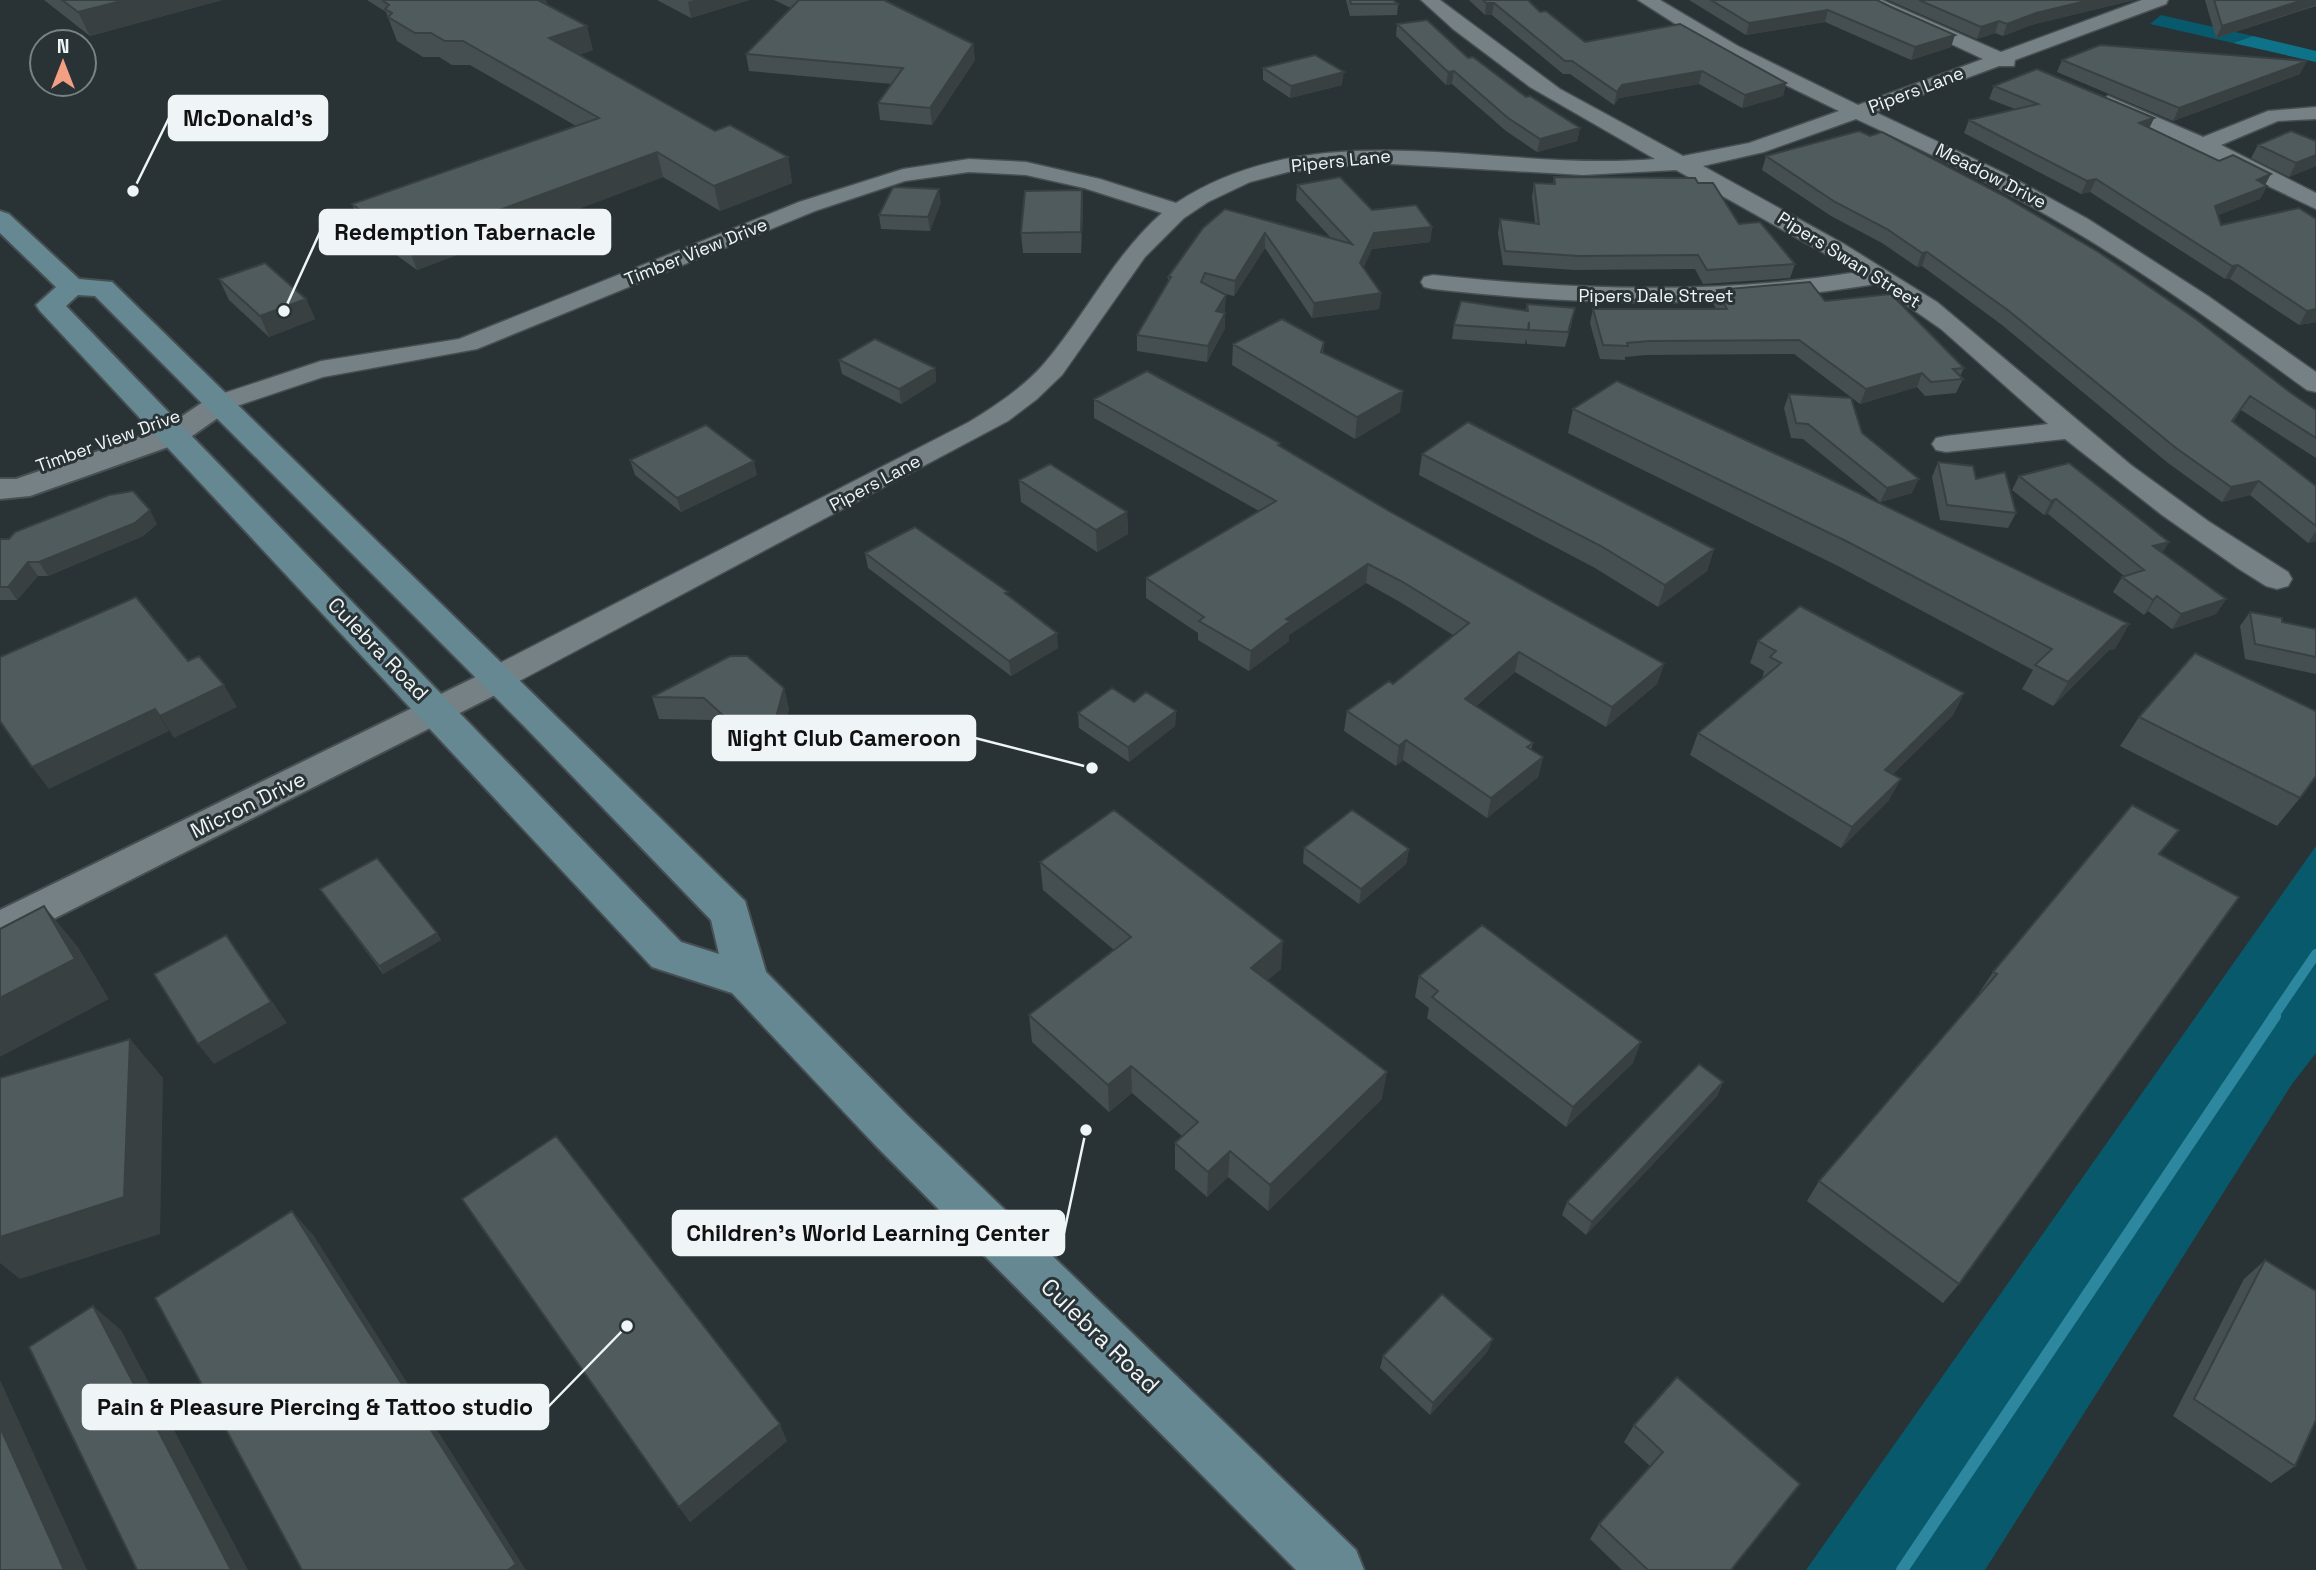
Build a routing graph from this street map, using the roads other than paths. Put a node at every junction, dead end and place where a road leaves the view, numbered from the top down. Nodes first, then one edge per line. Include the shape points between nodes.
1 (1647, 0) edge
2 (1866, 0) edge
3 (2096, 0) edge
4 (2159, 0) edge
5 (1434, 1) edge
6 (2127, 12) junction
7 (1998, 59) junction
8 (2023, 68) dead end
9 (2084, 92) edge
10 (1856, 112) junction
11 (2316, 113) edge
12 (2203, 145) junction
13 (1679, 163) junction
14 (2316, 202) edge
15 (1178, 211) junction
16 (0, 219) edge
17 (1880, 276) junction
18 (1433, 282) dead end
19 (72, 287) junction
20 (2316, 384) edge
21 (219, 404) junction
22 (167, 428) junction
23 (2070, 430) junction
24 (1946, 444) dead end
25 (0, 488) edge
26 (2277, 579) dead end
27 (496, 679) junction
28 (436, 710) junction
29 (0, 929) edge
30 (747, 980) junction
31 (1336, 1570) edge

1 - 10 street, Meadow Drive via 1740,57
2 - 7 street
3 - 6 street
4 - 6 street, Pipers Lane
5 - 13 street, Pipers Swan Street via 1499,57
6 - 7 street, Pipers Lane
7 - 8 street
7 - 10 street, Pipers Lane
9 - 12 street
10 - 13 street, Pipers Lane via 1755,149
10 - 20 street, Meadow Drive via 1997,178 2107,239 2206,303
11 - 12 street via 2275,115
12 - 14 street
13 - 15 street, Pipers Lane via 1580,168 1424,155 1345,157 1251,176
13 - 17 street, Pipers Swan Street
15 - 21 street, Timber View Drive via 1035,170 973,166 911,172 835,195 468,344 333,366
15 - 27 street, Pipers Lane via 1129,263 1052,371 1005,412
16 - 19 main road
17 - 18 street, Pipers Dale Street via 1768,293 1685,299 1539,295
17 - 23 street, Pipers Swan Street via 1994,360
19 - 21 main road, Culebra Road via 102,288
19 - 22 main road, Culebra Road via 50,304
21 - 22 street, Timber View Drive
21 - 27 main road, Culebra Road
22 - 25 street, Timber View Drive via 19,489
22 - 28 main road, Culebra Road
23 - 24 street
23 - 26 street, Pipers Swan Street via 2196,527
27 - 28 street, Micron Drive
27 - 30 main road, Culebra Road via 730,912
28 - 29 street, Micron Drive
28 - 30 main road, Culebra Road via 667,954
30 - 31 main road, Culebra Road via 891,1130

